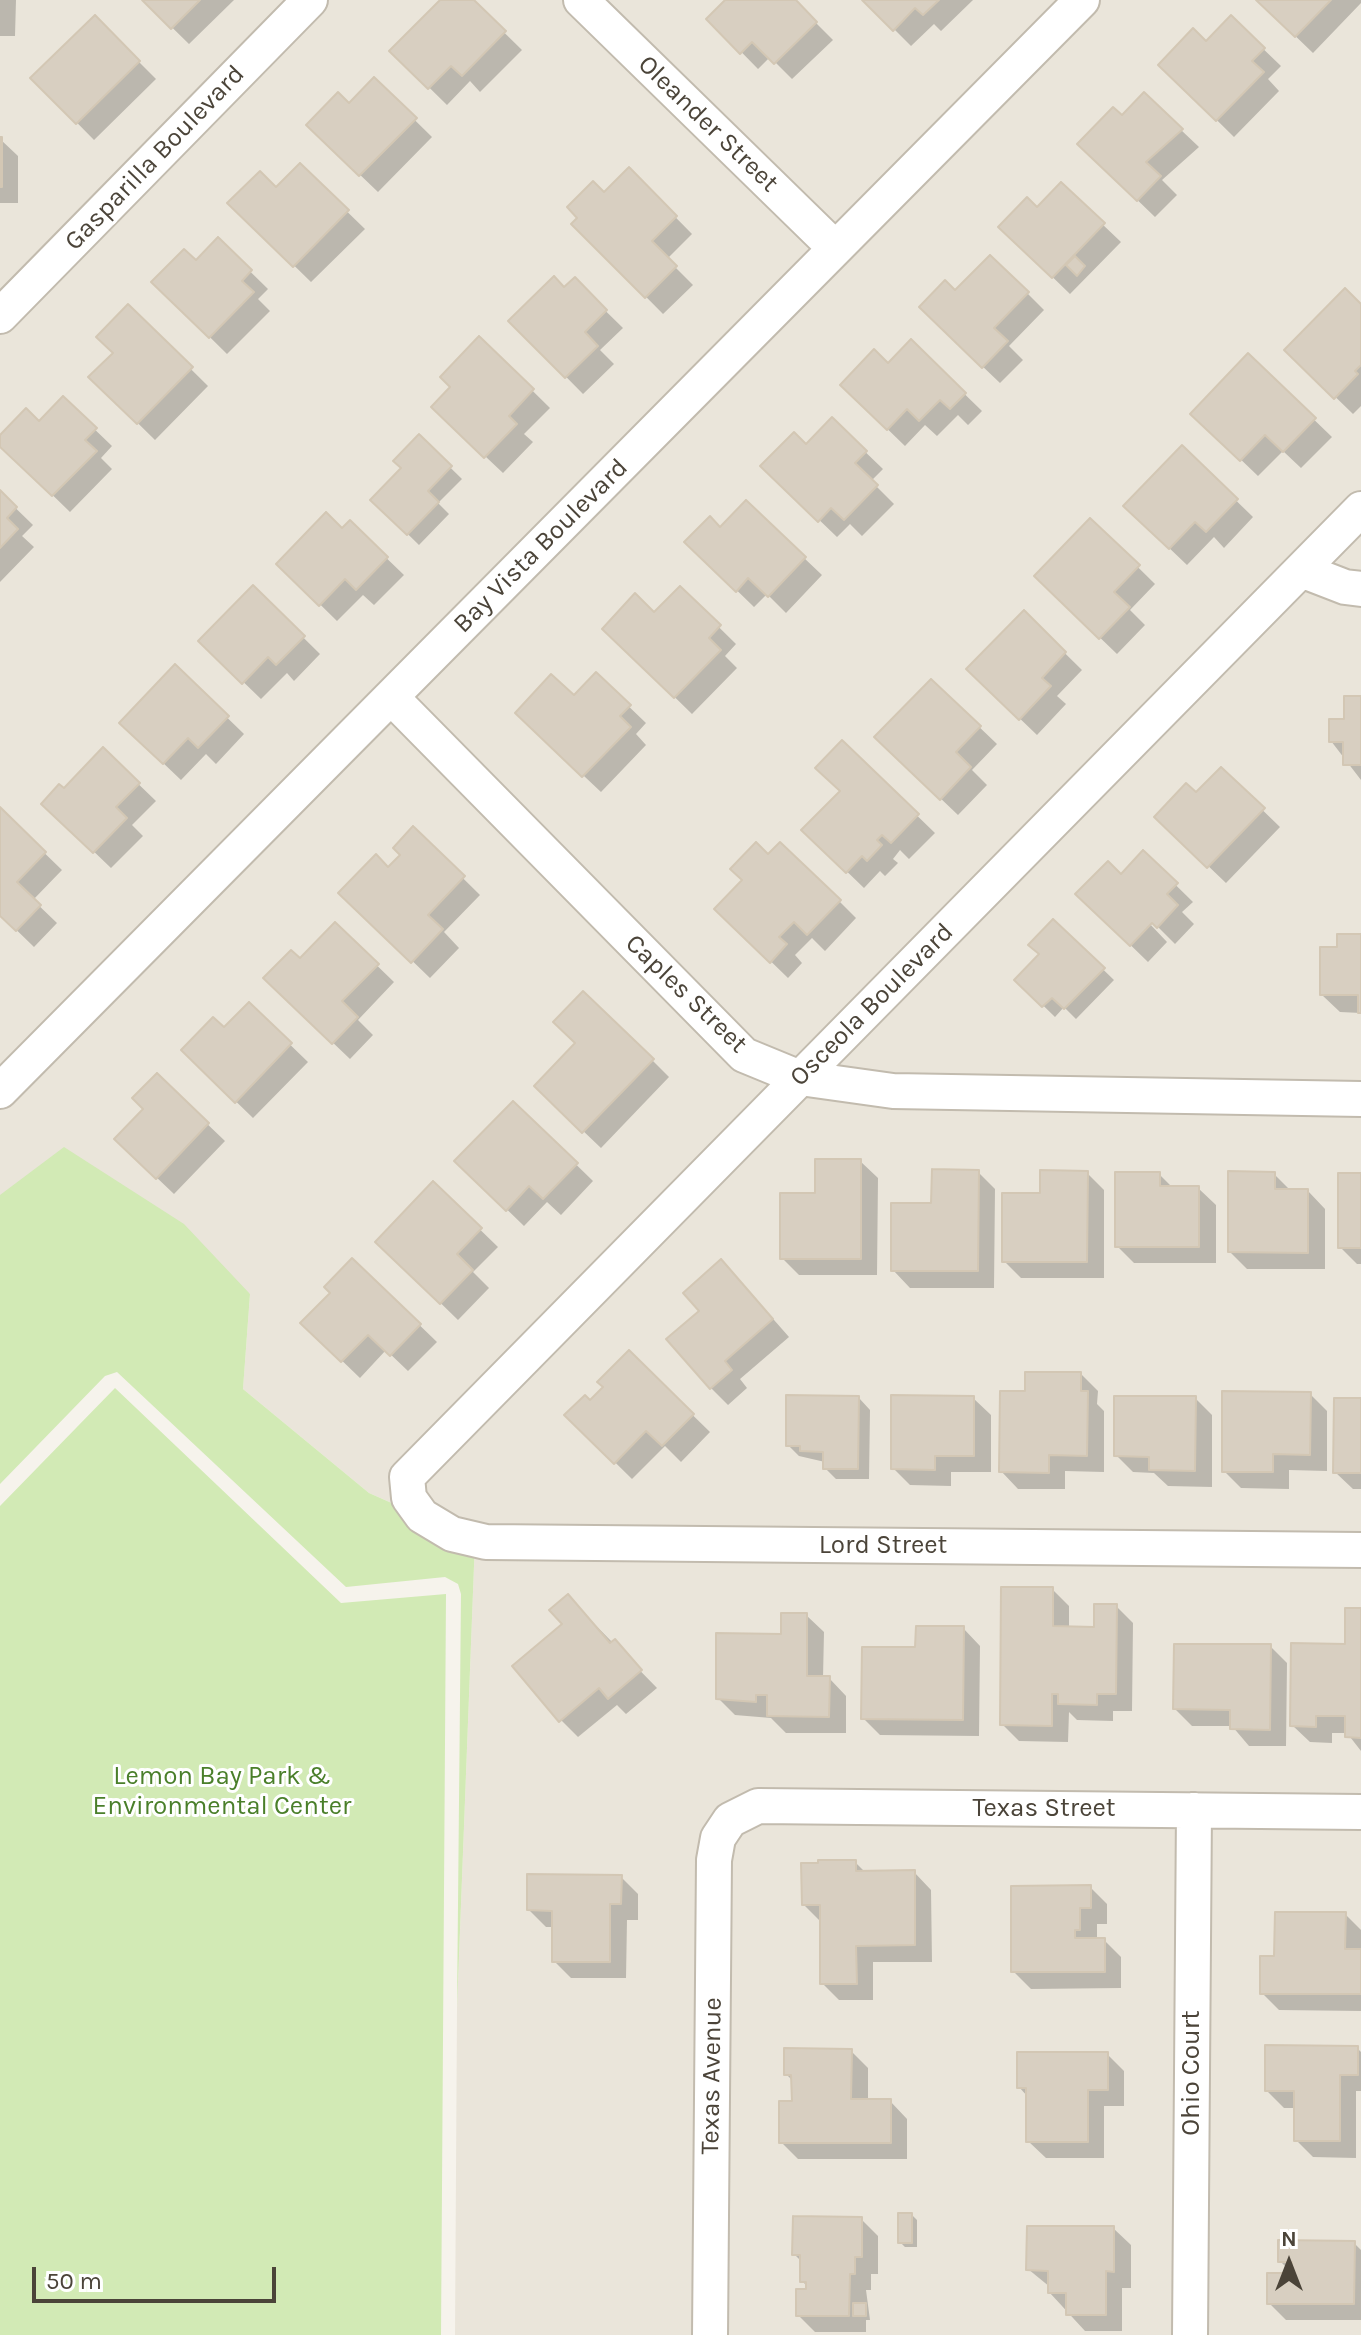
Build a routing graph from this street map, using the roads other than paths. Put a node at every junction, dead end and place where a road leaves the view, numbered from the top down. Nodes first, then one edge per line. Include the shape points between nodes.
1 (310, 0) edge
2 (581, 0) edge
3 (1082, 0) edge
4 (835, 248) junction
5 (0, 316) edge
6 (1361, 509) edge
7 (1301, 570) junction
8 (1361, 589) edge
9 (392, 698) junction
10 (800, 1078) junction
11 (0, 1091) edge
12 (1361, 1099) edge
13 (415, 1508) joint
14 (1361, 1550) edge
15 (1194, 1810) junction
16 (1361, 1812) edge
17 (730, 1820) joint
18 (710, 2335) edge
19 (1190, 2335) edge

1 - 5 street, Gasparilla Boulevard
2 - 4 street, Oleander Street
3 - 4 street, Bay Vista Boulevard
4 - 9 street, Bay Vista Boulevard
6 - 7 street, Osceola Boulevard
7 - 8 street
7 - 10 street, Osceola Boulevard
9 - 10 street, Caples Street via 744,1055
9 - 11 street, Bay Vista Boulevard
10 - 12 street, Caples Street via 893,1091
10 - 13 street, Osceola Boulevard via 419,1463 407,1477
13 - 14 street, Lord Street via 435,1527 452,1534 511,1543
15 - 16 street, Texas Street
15 - 17 street, Texas Street via 758,1806
15 - 19 street, Ohio Court
17 - 18 street, Texas Avenue via 718,1838 714,1860

